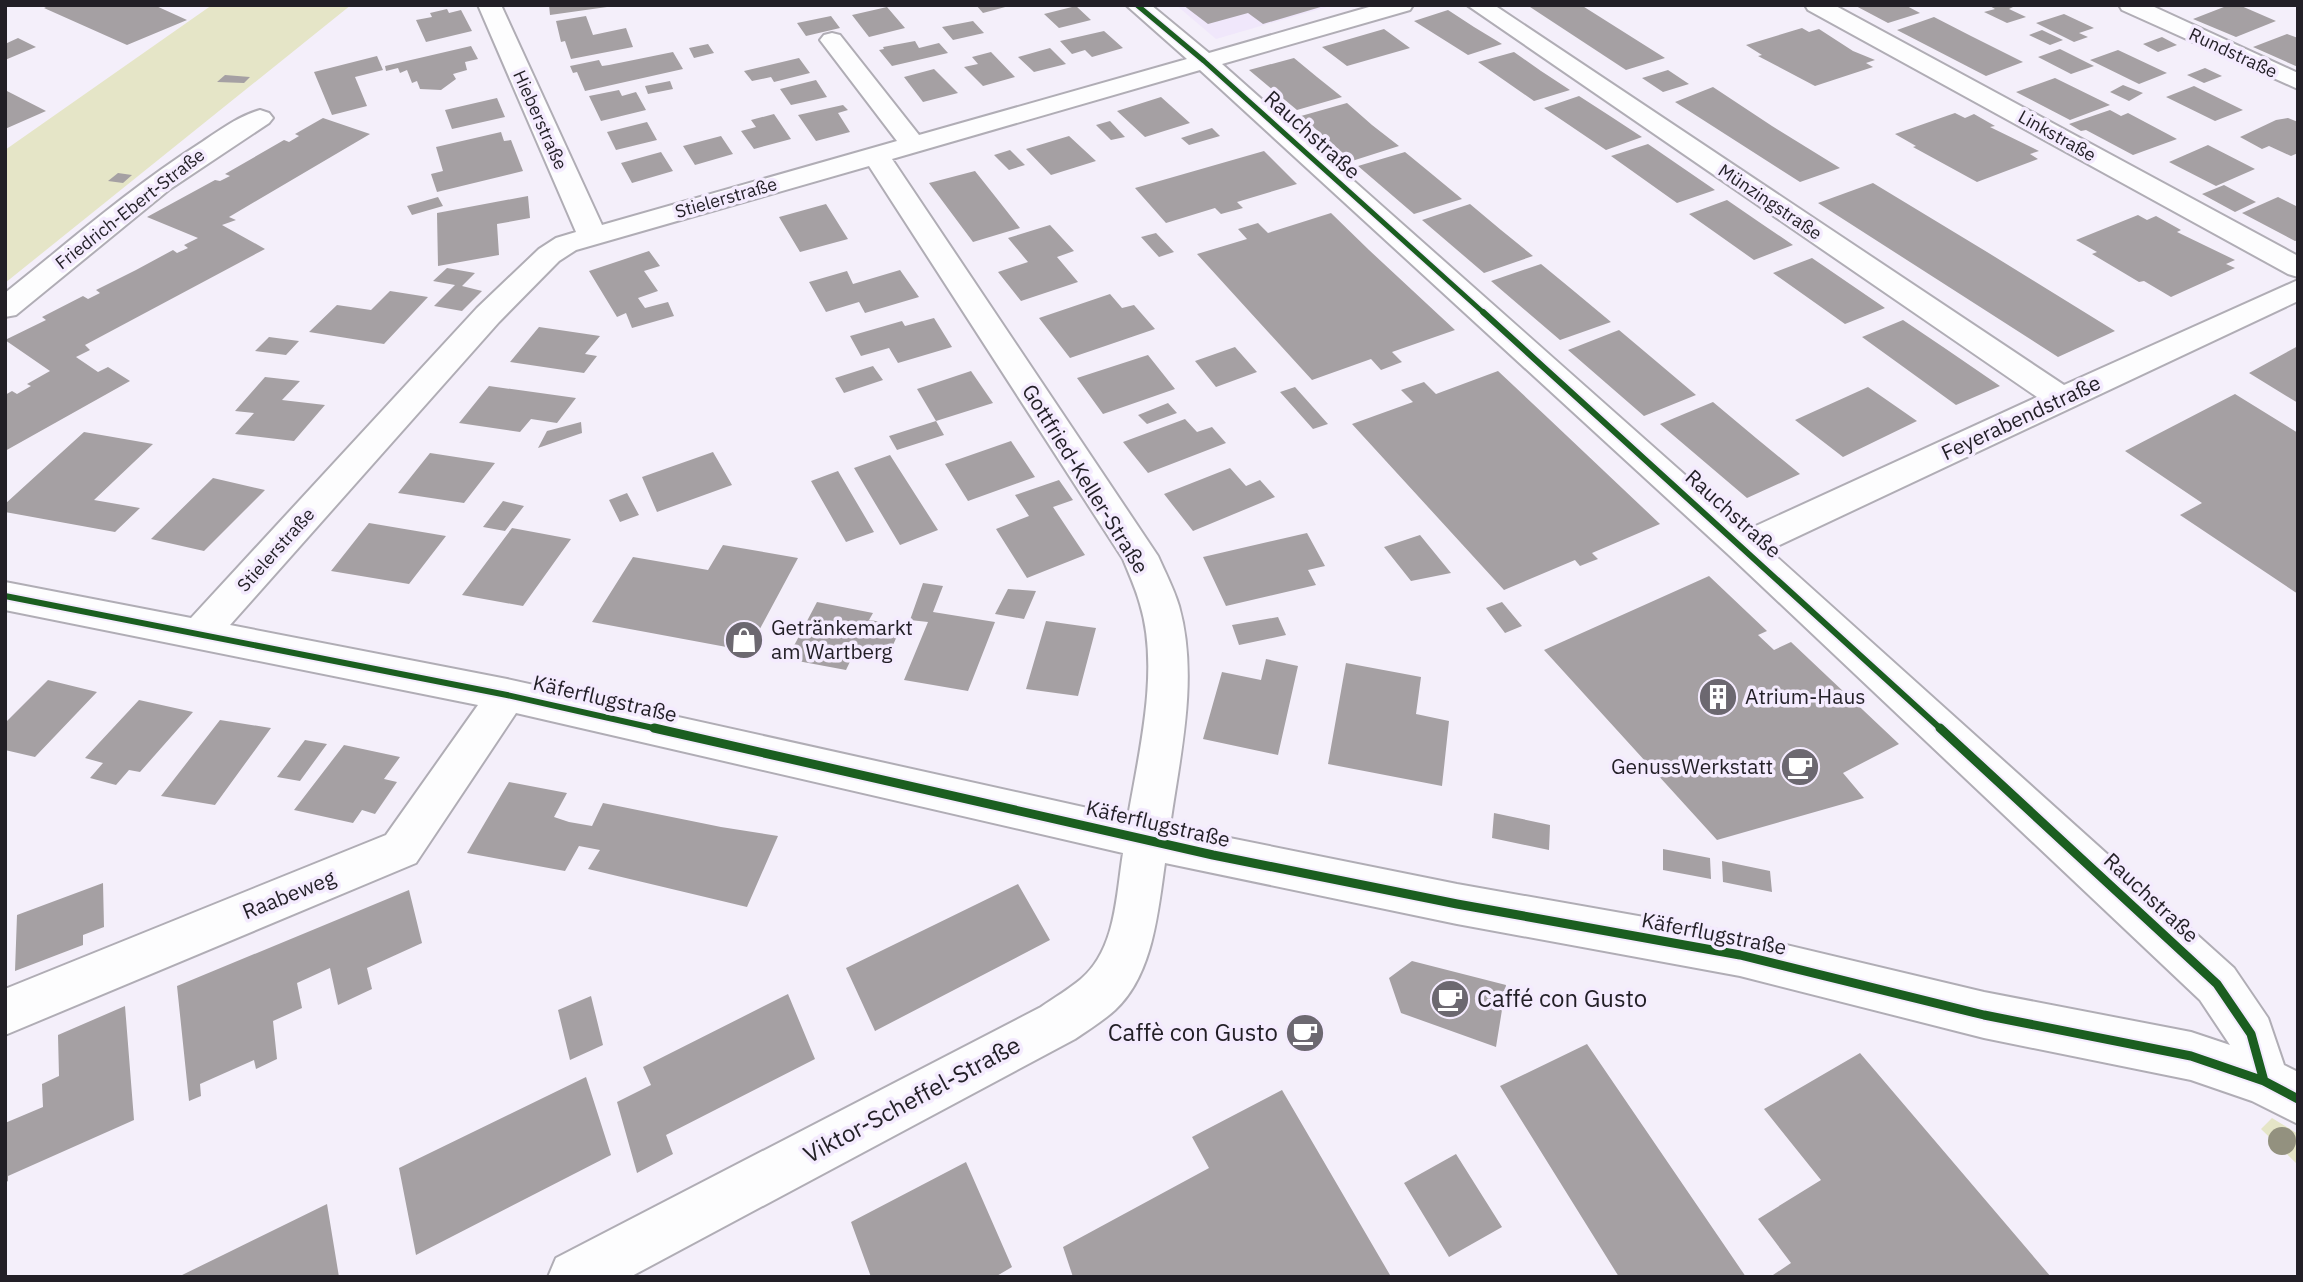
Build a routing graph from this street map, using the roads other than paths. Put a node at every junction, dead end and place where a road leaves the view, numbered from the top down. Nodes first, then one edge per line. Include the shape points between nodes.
1 (489, 5) edge
2 (1137, 5) edge
3 (1402, 5) edge
4 (1478, 5) edge
5 (1816, 5) edge
6 (2130, 5) edge
7 (832, 40) dead end
8 (1204, 61) junction
9 (2298, 82) edge
10 (260, 118) dead end
11 (914, 146) junction
12 (876, 156) junction
13 (592, 235) junction
14 (2298, 268) edge
15 (2298, 289) edge
16 (5, 308) edge
17 (2062, 399) junction
18 (1744, 547) junction
19 (5, 596) edge
20 (198, 635) junction
21 (507, 695) junction
22 (1147, 840) junction
23 (5, 1012) edge
24 (2281, 1090) edge
25 (575, 1277) edge

1 - 13 street, Hieberstraße
2 - 8 street, Rauchstraße
3 - 8 street, Stielerstraße
4 - 17 street, Münzingstraße
5 - 14 street, Linkstraße
6 - 9 street, Rundstraße
7 - 11 street
8 - 11 street, Stielerstraße
8 - 18 street, Rauchstraße
10 - 16 street, Friedrich-Ebert-Straße via 158,184
11 - 12 street, Stielerstraße
12 - 13 street, Stielerstraße
12 - 22 street, Gottfried-Keller-Straße via 1140,556 1160,606 1167,654 1166,709
13 - 20 street, Stielerstraße via 549,255 488,315
15 - 17 street, Feyerabendstraße
17 - 18 street, Feyerabendstraße
18 - 24 street, Rauchstraße via 2217,984
19 - 20 street, Käferflugstraße
20 - 21 street, Käferflugstraße
21 - 22 street, Käferflugstraße
21 - 23 street, Raabeweg via 401,849
22 - 24 street, Käferflugstraße via 1443,901 1740,955 1984,1015 2191,1056
22 - 25 street, Viktor-Scheffel-Straße via 1132,936 1100,994 1058,1023

